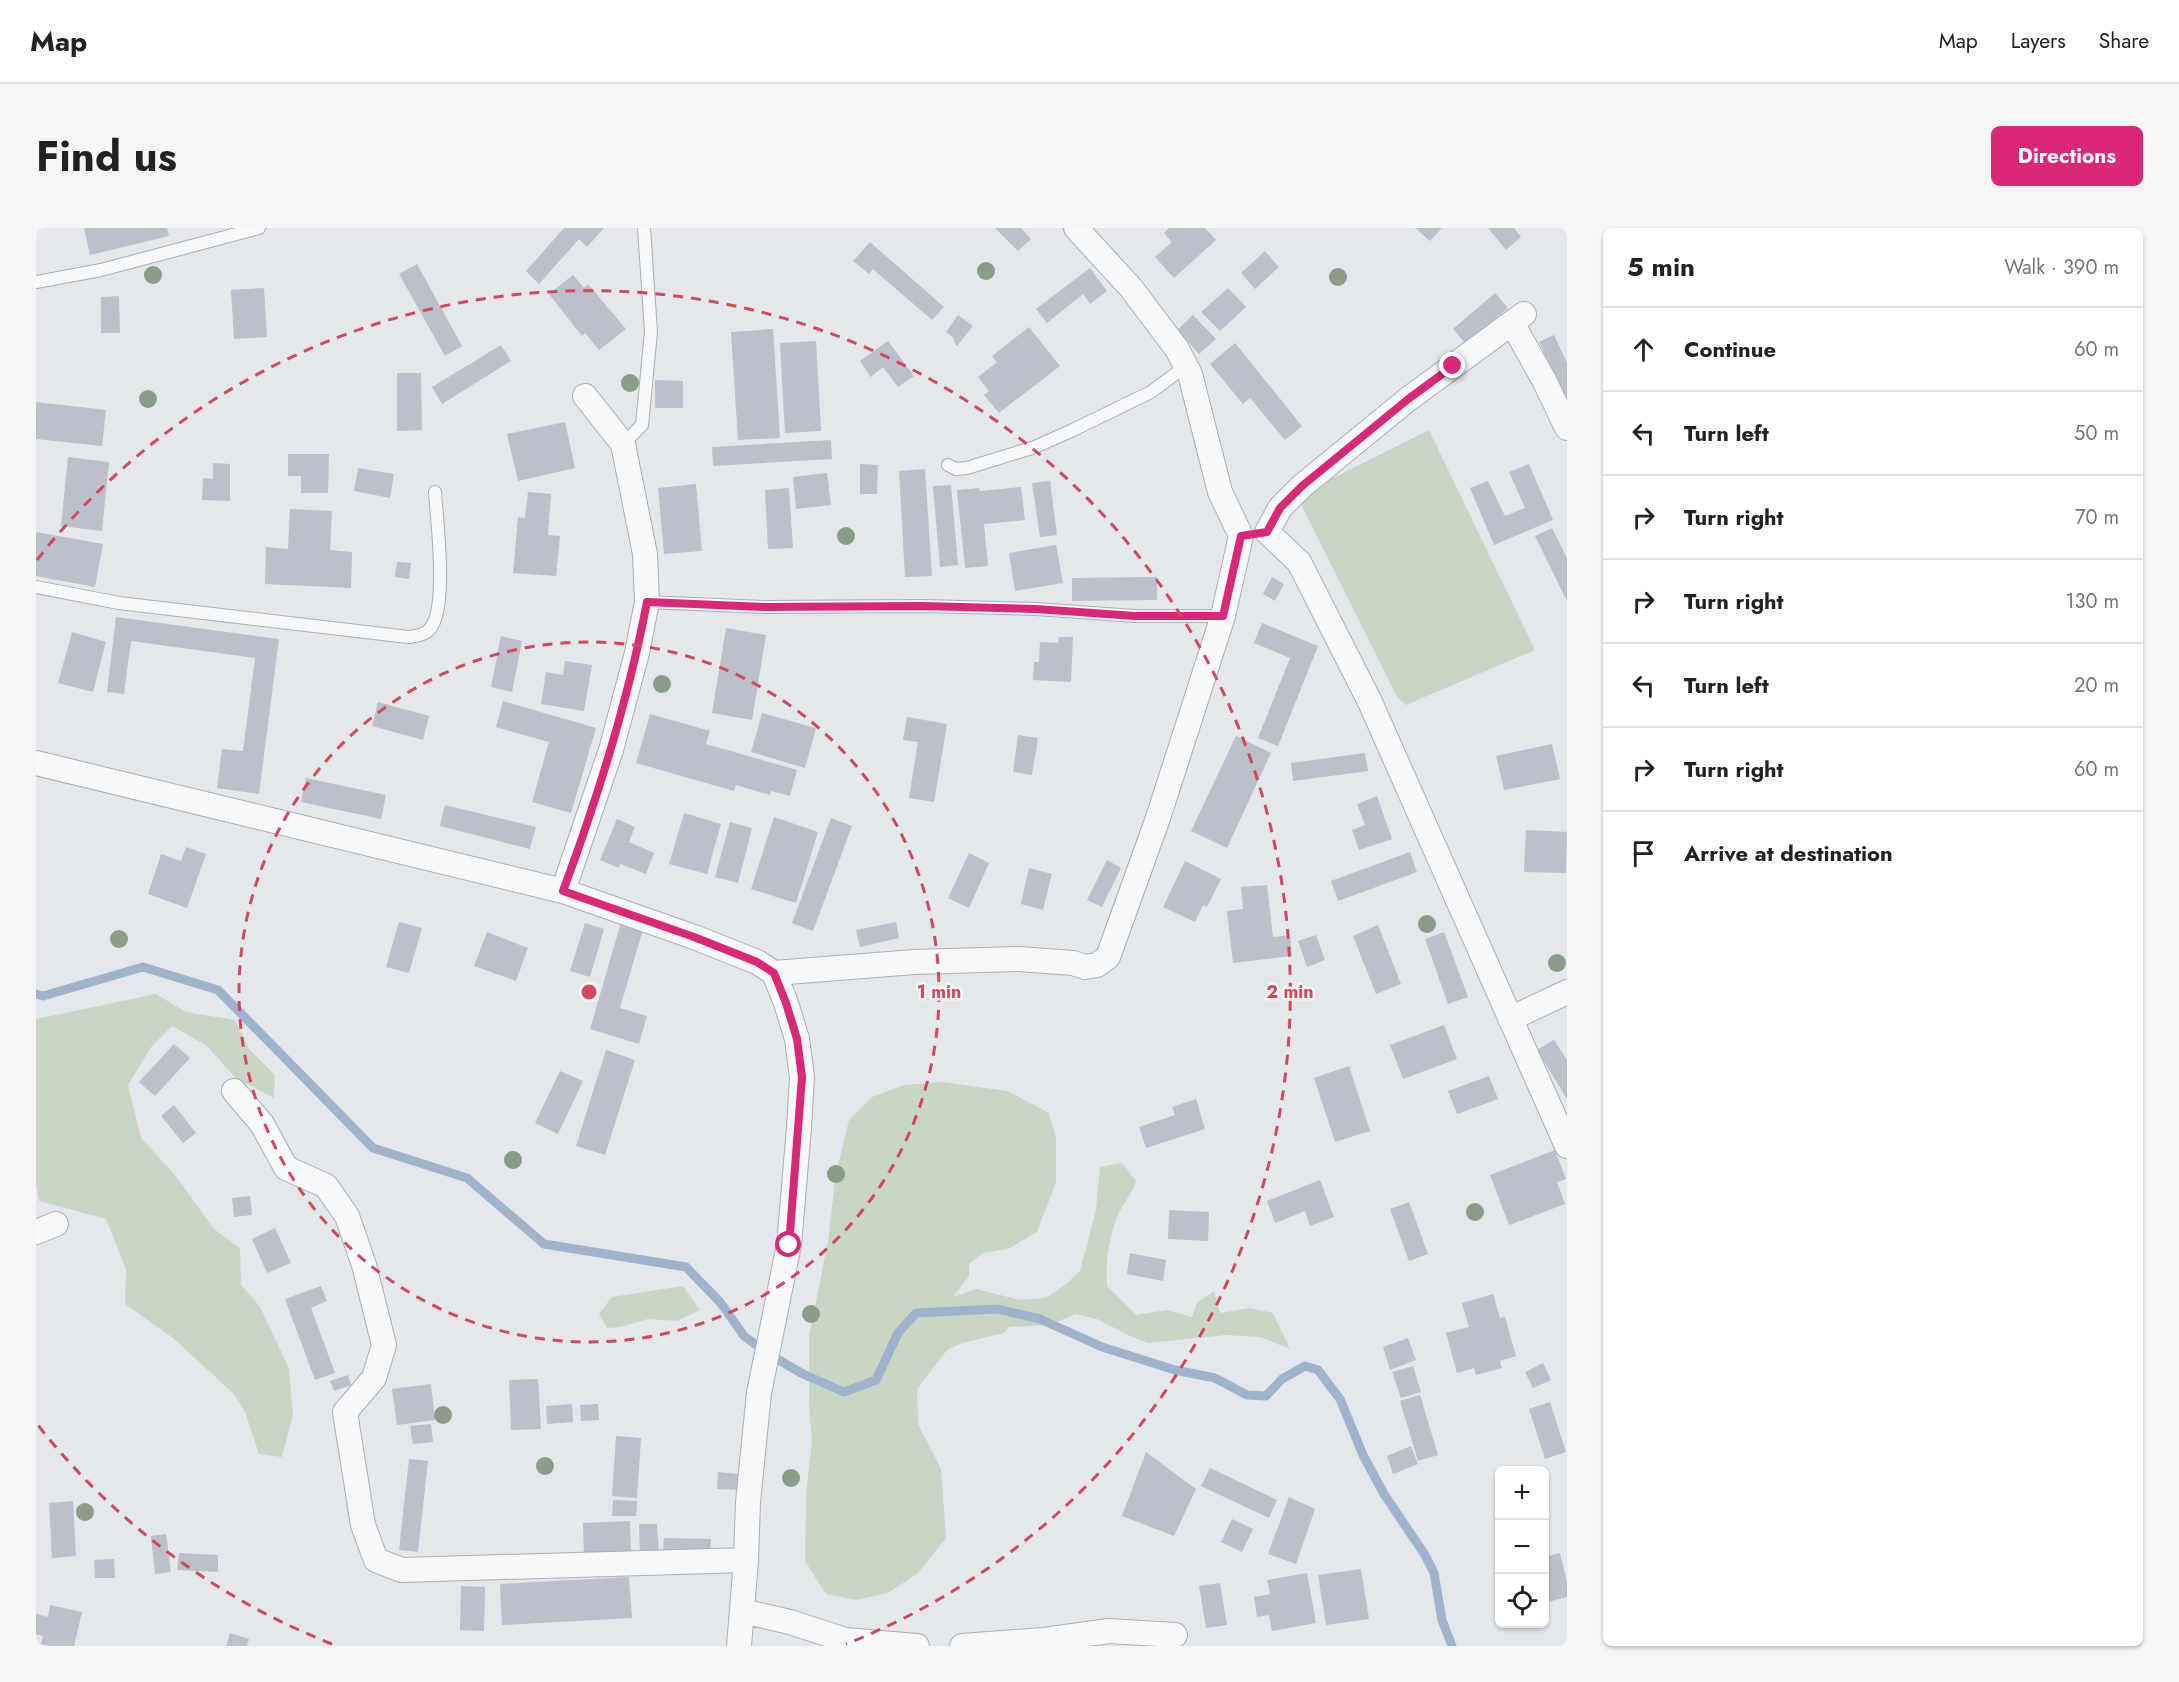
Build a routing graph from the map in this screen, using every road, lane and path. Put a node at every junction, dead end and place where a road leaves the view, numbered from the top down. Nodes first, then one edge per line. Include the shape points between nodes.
1 (259, 228) edge
2 (644, 228) edge
3 (1076, 228) edge
4 (36, 282) edge
5 (1186, 366) junction
6 (585, 396) dead end
7 (1567, 428) edge
8 (623, 444) junction
9 (948, 465) dead end
10 (435, 492) dead end
11 (1267, 532) junction
12 (1241, 536) junction
13 (36, 586) edge
14 (647, 602) junction
15 (1223, 616) junction
16 (36, 763) edge
17 (563, 891) junction
18 (774, 973) junction
19 (1567, 992) edge
20 (1510, 1018) junction
21 (234, 1091) dead end
22 (1567, 1146) edge
23 (746, 1560) junction
24 (742, 1611) junction
25 (1175, 1635) dead end
26 (1136, 1639) edge
27 (739, 1646) edge
28 (917, 1646) edge
29 (962, 1646) edge

1 - 4 lane via 101,270
2 - 8 lane via 651,332 642,424
3 - 5 street via 1131,288 1177,348
5 - 9 lane via 1151,392 1035,447 967,468
5 - 12 street via 1220,492
6 - 8 street
7 - 11 street via 1518,319 1407,400 1302,486 1280,508
8 - 14 street via 645,554
10 - 13 lane via 441,580 432,626 421,636 119,603
11 - 12 street
11 - 20 street via 1299,562 1370,702
12 - 15 street
14 - 15 lane
14 - 17 street via 611,750
15 - 18 street via 1108,957 1085,967 1019,959
16 - 17 street
17 - 18 street via 694,937 757,962
18 - 23 street via 797,1039 801,1087 789,1245 759,1393
19 - 20 street
20 - 22 street
21 - 23 street via 262,1124 286,1168 326,1186 347,1216 364,1265 384,1345 374,1378 345,1412 363,1526 376,1560 402,1570
23 - 24 street
24 - 27 street
24 - 28 street via 845,1640
25 - 26 street
26 - 29 street via 1109,1632

